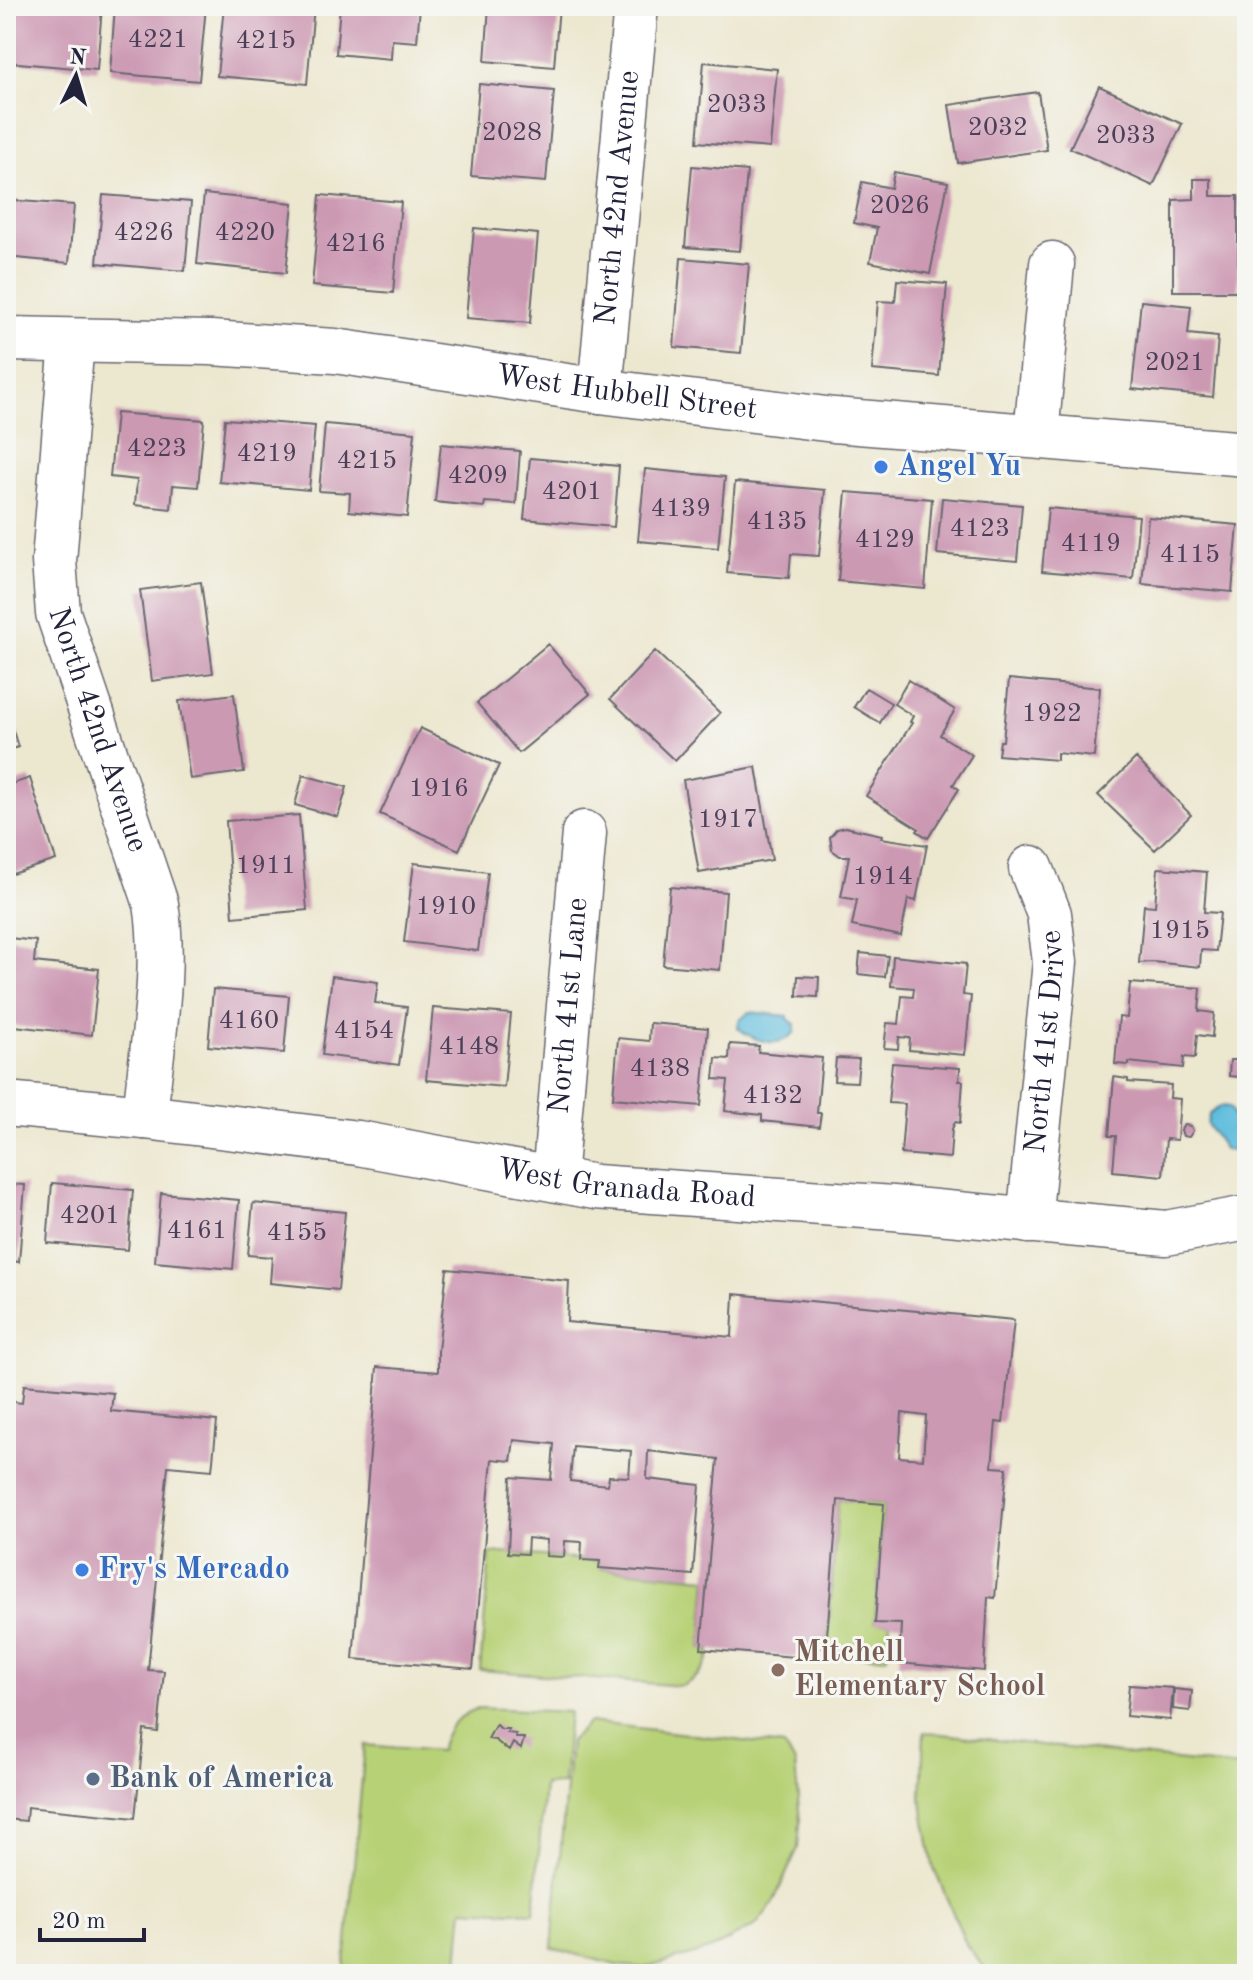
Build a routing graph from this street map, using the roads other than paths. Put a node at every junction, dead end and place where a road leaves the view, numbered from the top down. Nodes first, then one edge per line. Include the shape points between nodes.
1 (636, 6) edge
2 (1052, 264) dead end
3 (6, 339) edge
4 (72, 341) junction
5 (600, 391) junction
6 (1036, 435) junction
7 (1247, 454) edge
8 (584, 833) dead end
9 (1031, 868) dead end
10 (6, 1104) edge
11 (145, 1117) junction
12 (554, 1179) junction
13 (1247, 1218) edge
14 (1029, 1221) junction

1 - 5 street, North 42nd Avenue
2 - 6 street
3 - 4 street, West Hubbell Street
4 - 5 street, West Hubbell Street via 335,351
4 - 11 street, North 42nd Avenue via 54,561 58,613 156,904 159,969
5 - 6 street, West Hubbell Street via 834,420
6 - 7 street, West Hubbell Street
8 - 12 street, North 41st Lane
9 - 14 street, North 41st Drive via 1049,914 1055,962
10 - 11 street, West Granada Road
11 - 12 street, West Granada Road via 358,1143
12 - 14 street, West Granada Road via 595,1187
13 - 14 street, West Granada Road via 1166,1233

